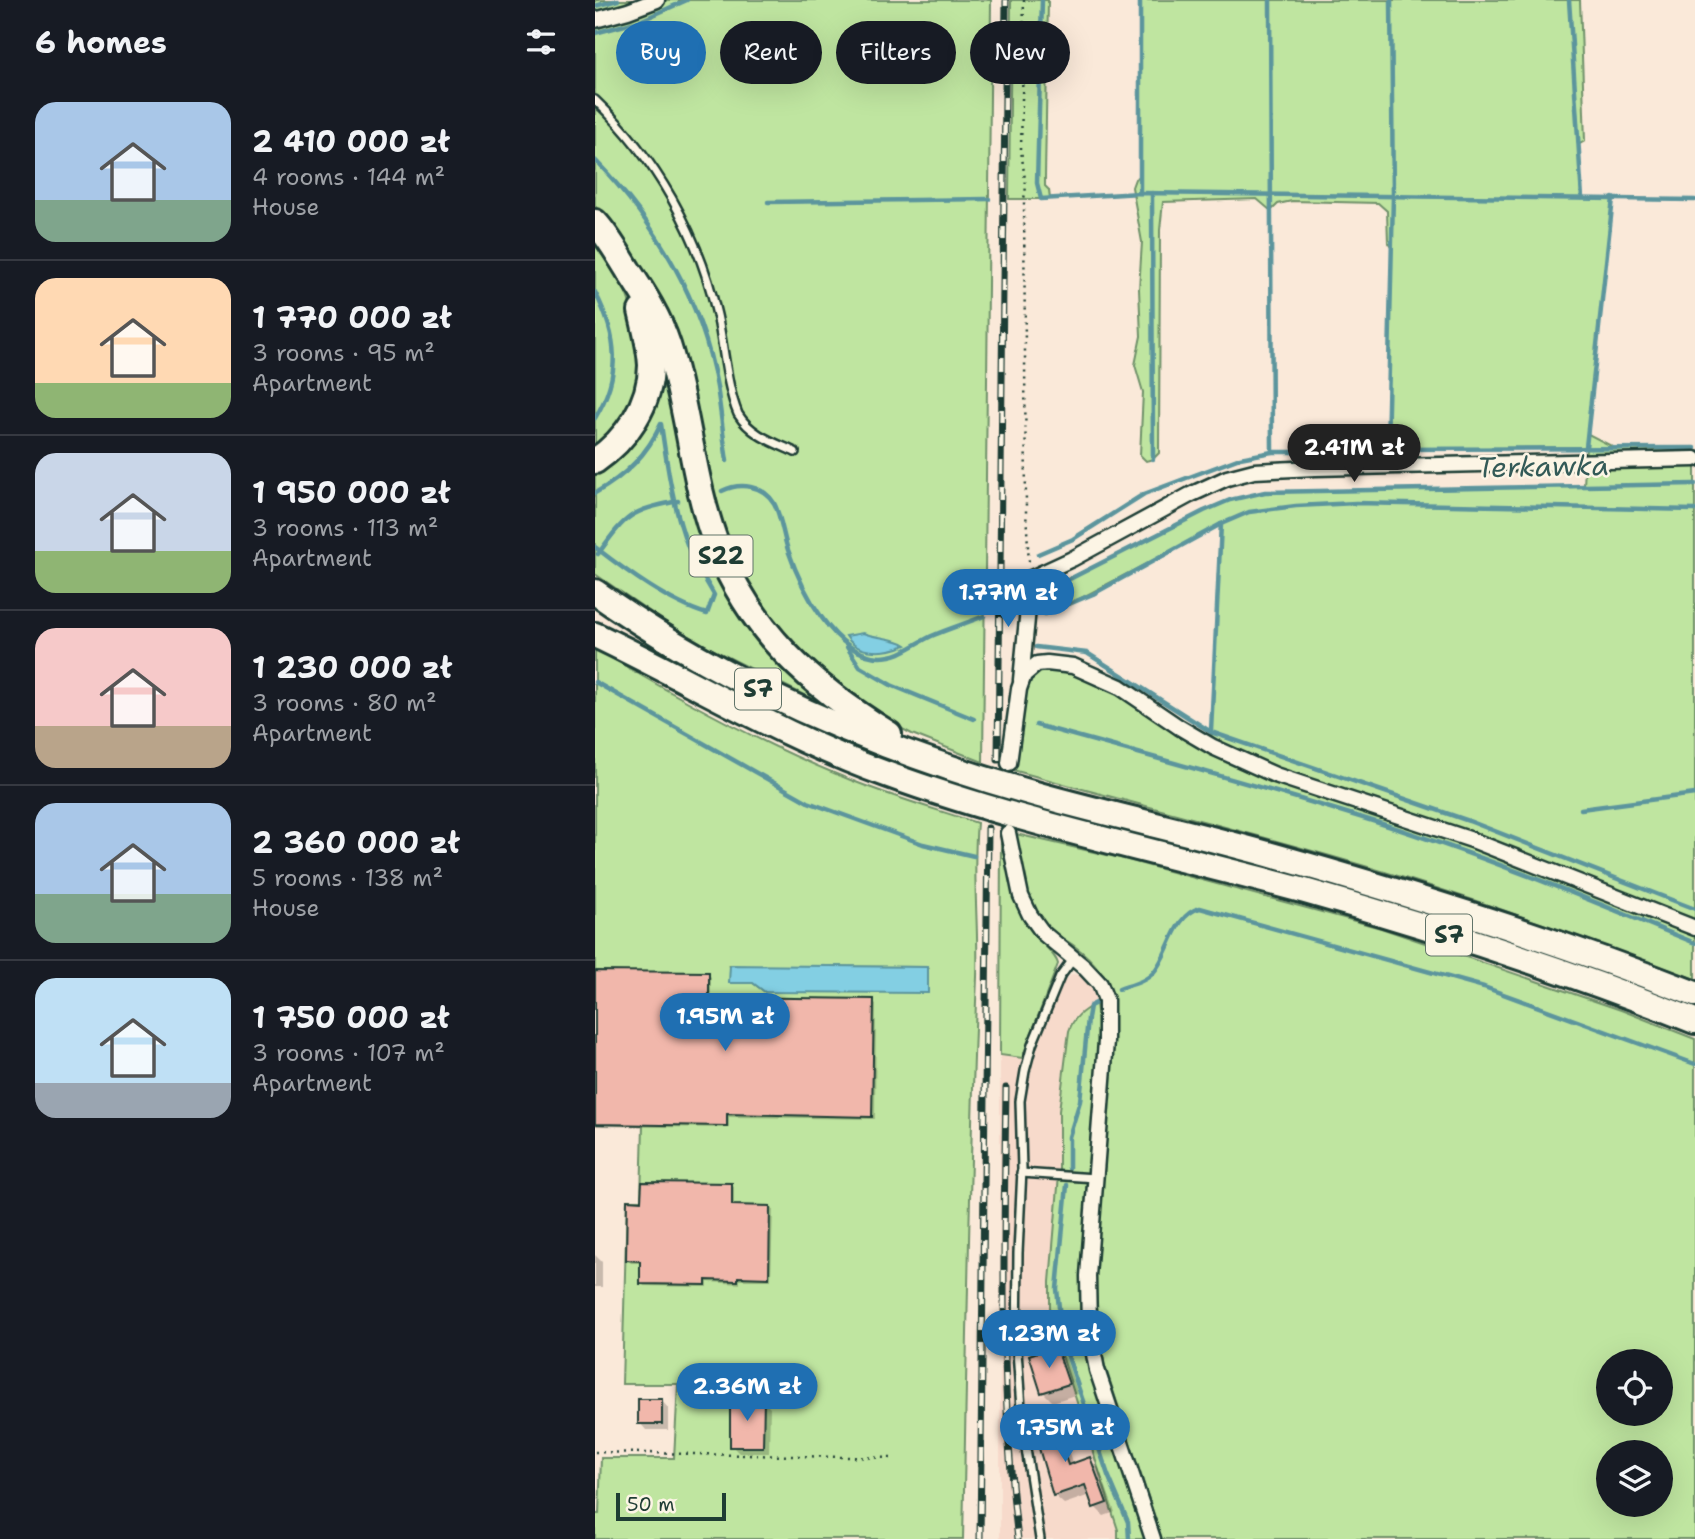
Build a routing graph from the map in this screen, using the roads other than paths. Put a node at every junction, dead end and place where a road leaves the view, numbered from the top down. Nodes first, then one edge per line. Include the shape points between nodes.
1 (657, 0) edge
2 (595, 20) edge
3 (595, 100) edge
4 (595, 222) edge
5 (628, 270) junction
6 (795, 452) dead end
7 (1695, 459) edge
8 (595, 461) edge
9 (595, 592) edge
10 (595, 624) edge
11 (595, 635) edge
12 (652, 662) junction
13 (1021, 681) junction
14 (934, 763) junction
15 (1009, 763) dead end
16 (1009, 832) dead end
17 (1695, 928) edge
18 (1074, 958) junction
19 (1695, 994) edge
20 (1695, 1021) edge
21 (1021, 1173) junction
22 (1095, 1178) junction
23 (1017, 1334) junction
24 (1092, 1345) junction
25 (1040, 1539) edge
26 (1153, 1539) edge

1 - 2 street
3 - 6 lane via 629,136 690,232 713,300 738,414 756,434
4 - 5 highway, S22
5 - 8 highway via 650,346 649,378 632,425
5 - 14 highway, S22 via 668,344 707,517 728,570 752,612 807,676
7 - 13 street via 1254,471 1216,482 1031,578
9 - 14 highway, S7 via 760,690
10 - 12 highway, S7
11 - 12 highway
12 - 20 highway, S7 via 798,738 941,793 1422,926
13 - 15 street
13 - 17 street via 1037,664 1073,666 1120,687 1213,747 1275,775 1472,840
14 - 19 highway, S7 via 1039,796 1426,900
16 - 18 street via 1013,866 1030,915 1043,933
18 - 21 lane via 1045,1010 1025,1071 1020,1101
18 - 22 street via 1100,984 1106,1000
21 - 22 lane
21 - 23 lane
22 - 24 street via 1089,1276
23 - 24 lane
23 - 25 lane via 1022,1423
24 - 26 street

